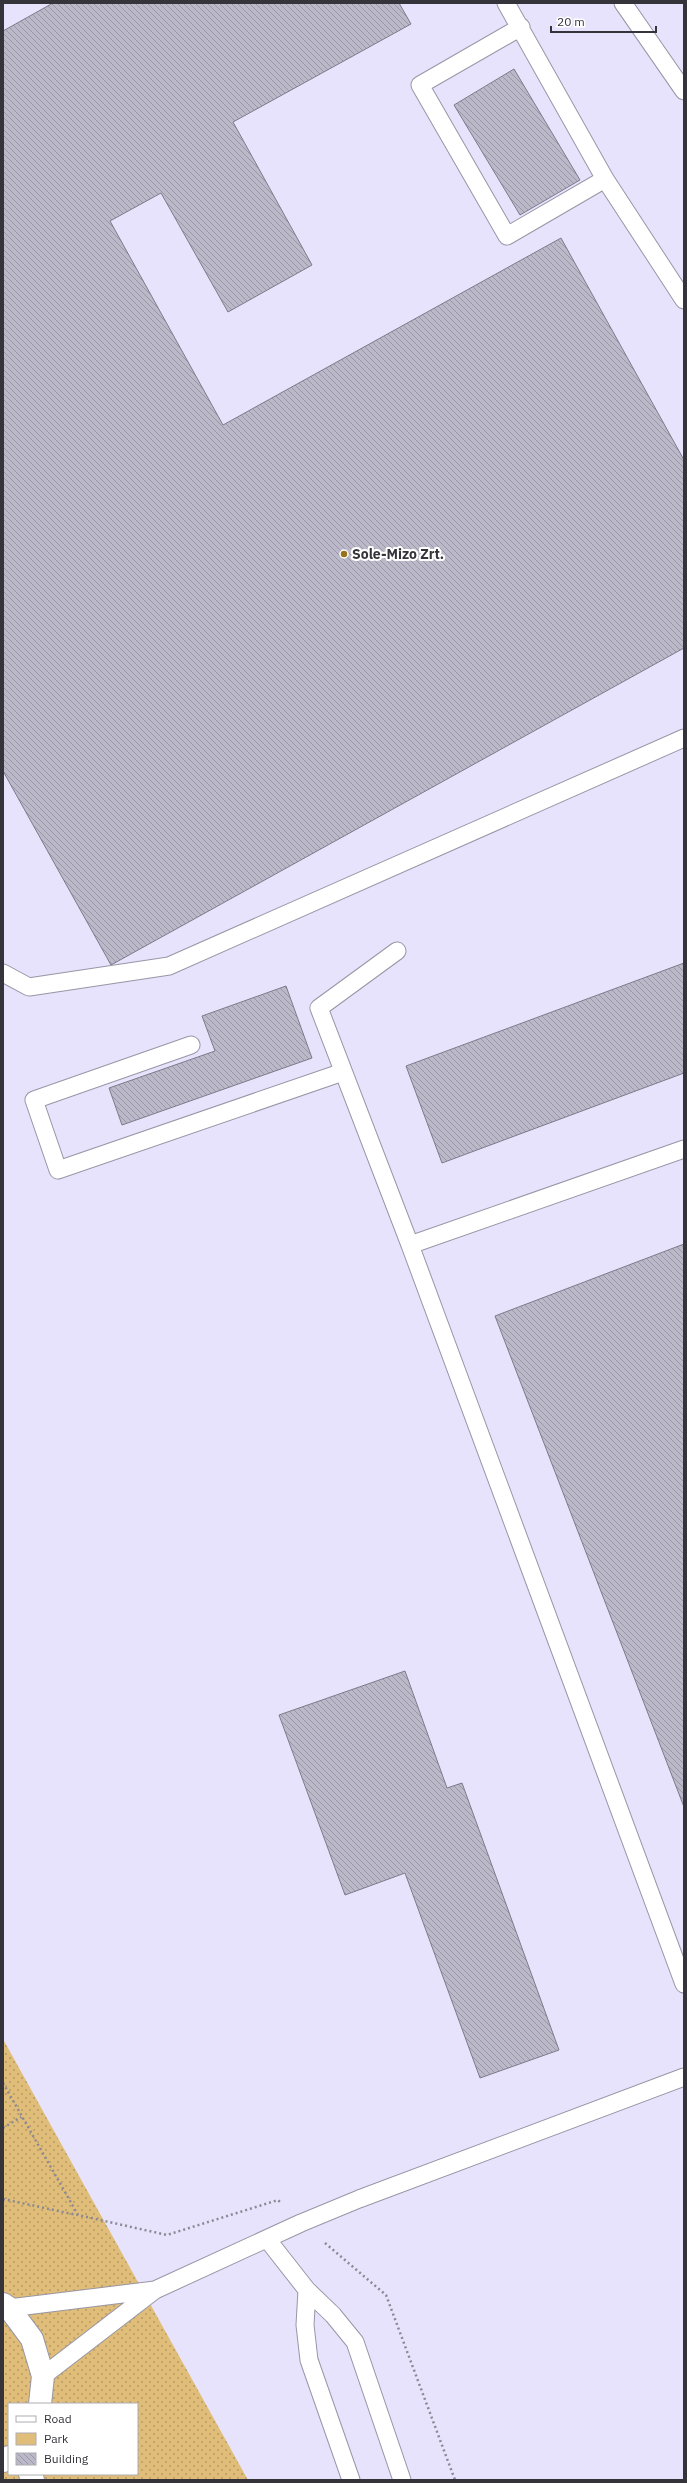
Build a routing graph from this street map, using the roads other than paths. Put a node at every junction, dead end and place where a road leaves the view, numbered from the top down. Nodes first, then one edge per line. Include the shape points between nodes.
1 (506, 3) edge
2 (623, 3) edge
3 (521, 27) junction
4 (684, 91) edge
5 (605, 179) junction
6 (684, 300) edge
7 (684, 738) edge
8 (397, 951) dead end
9 (3, 973) edge
10 (191, 1045) dead end
11 (343, 1072) junction
12 (684, 1150) edge
13 (410, 1245) junction
14 (684, 1984) edge
15 (684, 2077) edge
16 (267, 2239) junction
17 (155, 2290) junction
18 (307, 2290) junction
19 (6, 2306) edge
20 (43, 2376) junction
21 (40, 2403) edge
22 (351, 2480) edge
23 (402, 2480) edge

1 - 3 lane
2 - 4 lane
3 - 5 lane
3 - 5 lane via 420,85 507,236
5 - 6 lane
7 - 9 lane via 169,966 30,987
8 - 11 lane via 319,1008
10 - 11 lane via 34,1100 58,1170
11 - 13 lane
12 - 13 lane
13 - 14 lane
15 - 16 lane via 359,2199
16 - 17 lane
16 - 18 lane
17 - 19 lane
17 - 20 lane
18 - 22 lane via 305,2325 309,2360
18 - 23 lane via 333,2315 355,2342
19 - 20 main road via 32,2339
20 - 21 main road

